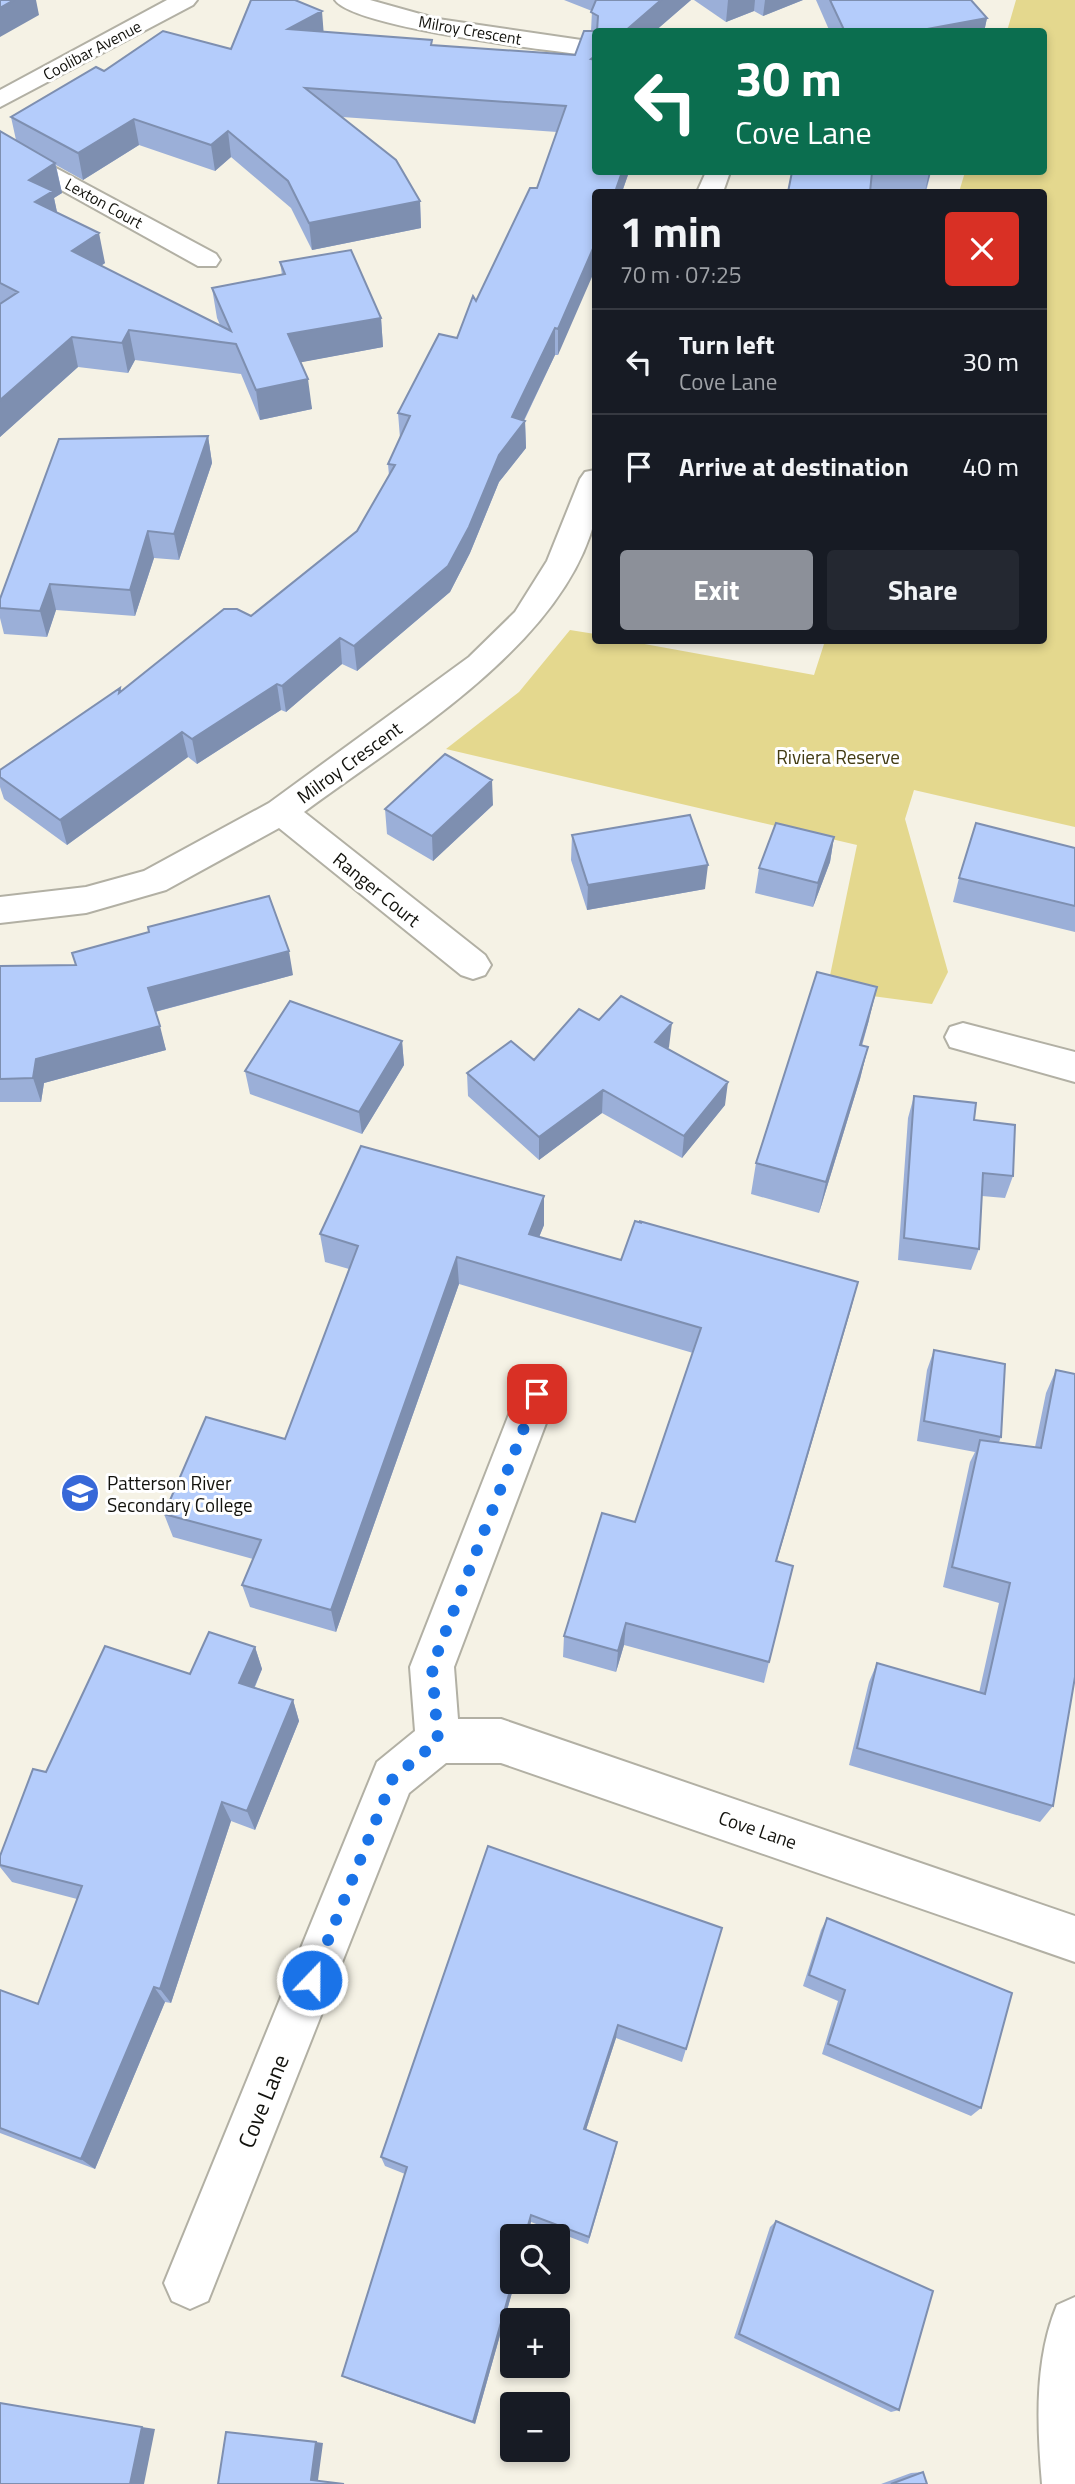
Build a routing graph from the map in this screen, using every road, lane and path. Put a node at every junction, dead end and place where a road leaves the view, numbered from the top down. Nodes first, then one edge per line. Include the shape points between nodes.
1 (185, 0) edge
2 (347, 0) edge
3 (592, 49) edge
4 (0, 100) edge
5 (0, 146) edge
6 (207, 260) dead end
7 (592, 486) edge
8 (281, 812) junction
9 (0, 910) edge
10 (473, 965) dead end
11 (962, 1037) dead end
12 (1075, 1067) edge
13 (537, 1394) dead end
14 (438, 1741) junction
15 (1075, 1939) edge
16 (190, 2283) dead end
17 (1075, 2323) edge
18 (1069, 2484) edge

1 - 4 street, Coolibar Avenue
2 - 3 street, Milroy Crescent via 396,17 468,32
5 - 6 street, Lexton Court
7 - 8 street, Milroy Crescent via 562,562 526,619 480,665
8 - 9 street, Milroy Crescent via 154,881 86,900
8 - 10 street, Ranger Court
11 - 12 street
13 - 14 street via 432,1667
14 - 15 street, Cove Lane via 501,1741
14 - 16 street, Cove Lane via 393,1778
17 - 18 street via 1063,2418

